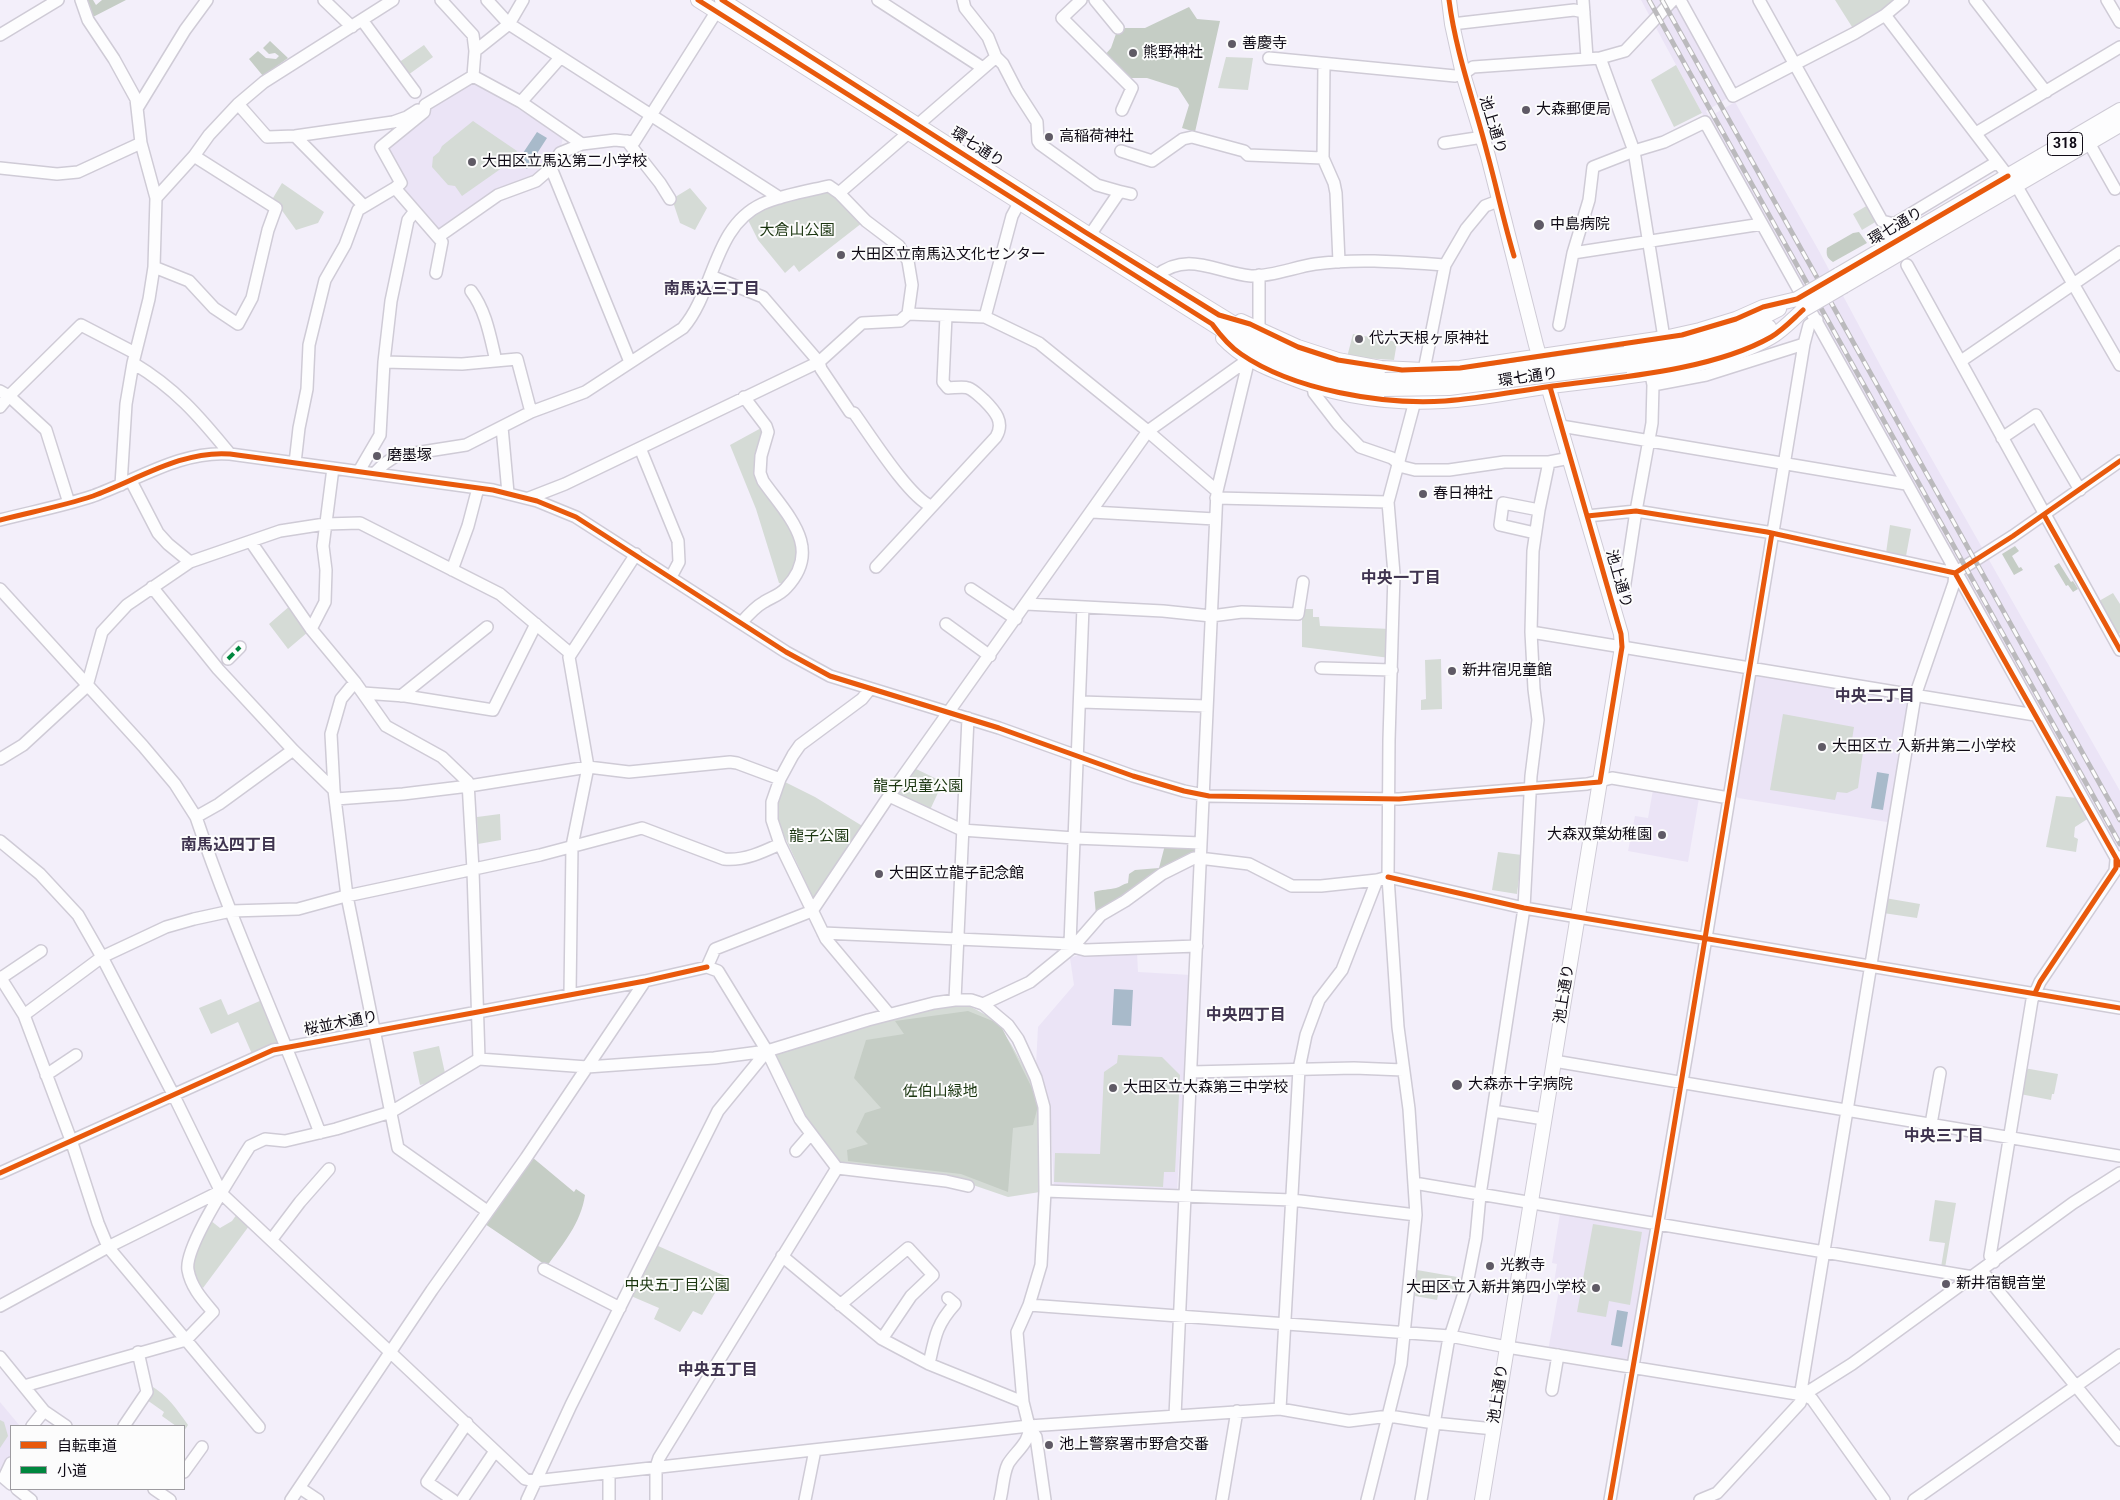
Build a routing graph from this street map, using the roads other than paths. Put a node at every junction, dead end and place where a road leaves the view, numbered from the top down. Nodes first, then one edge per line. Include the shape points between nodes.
1 (58, 0) edge
2 (81, 0) edge
3 (208, 0) edge
4 (324, 0) edge
5 (393, 0) edge
6 (441, 0) edge
7 (488, 0) edge
8 (523, 0) edge
9 (698, 0) edge
10 (878, 0) edge
11 (963, 0) edge
12 (1081, 0) edge
13 (1095, 0) edge
14 (1449, 0) edge
15 (1583, 0) edge
16 (1673, 0) edge
17 (1680, 0) edge
18 (1759, 0) edge
19 (1903, 0) edge
20 (1975, 0) edge
21 (2107, 0) edge
22 (721, 3) edge
23 (1584, 12) junction
24 (1885, 15) junction
25 (2120, 22) edge
26 (357, 23) junction
27 (509, 24) junction
28 (1452, 24) junction
29 (1118, 28) dead end
30 (0, 35) edge
31 (2120, 47) edge
32 (475, 51) junction
33 (996, 57) junction
34 (560, 58) junction
35 (1268, 58) dead end
36 (1587, 58) junction
37 (1600, 58) junction
38 (1324, 64) junction
39 (1794, 64) junction
40 (983, 68) junction
41 (1463, 74) junction
42 (473, 76) junction
43 (415, 92) dead end
44 (2046, 92) junction
45 (521, 102) junction
46 (238, 104) junction
47 (425, 105) junction
48 (138, 107) junction
49 (1122, 110) dead end
50 (2120, 110) edge
51 (651, 116) junction
52 (2120, 125) edge
53 (912, 128) junction
54 (1976, 133) junction
55 (295, 136) junction
56 (1482, 137) junction
57 (627, 141) junction
58 (141, 143) junction
59 (2089, 143) junction
60 (582, 144) junction
61 (1444, 144) dead end
62 (1121, 151) dead end
63 (1634, 151) junction
64 (194, 156) junction
65 (1322, 158) junction
66 (1997, 162) junction
67 (0, 168) edge
68 (551, 168) junction
69 (2012, 181) junction
70 (395, 188) junction
71 (2114, 188) dead end
72 (1118, 191) junction
73 (839, 193) junction
74 (1131, 194) dead end
75 (156, 198) junction
76 (780, 198) junction
77 (670, 199) dead end
78 (1498, 201) junction
79 (1019, 203) junction
80 (363, 205) junction
81 (415, 211) junction
82 (1762, 224) junction
83 (1090, 235) junction
84 (438, 237) junction
85 (1649, 241) junction
86 (2120, 252) edge
87 (1573, 253) junction
88 (1339, 262) junction
89 (1445, 265) junction
90 (1907, 265) dead end
91 (154, 266) junction
92 (436, 273) dead end
93 (1259, 274) junction
94 (711, 276) junction
95 (1156, 276) junction
96 (2073, 284) junction
97 (471, 291) dead end
98 (1800, 305) junction
99 (908, 314) junction
100 (946, 316) junction
101 (985, 317) junction
102 (1215, 320) junction
103 (1813, 323) junction
104 (1559, 325) dead end
105 (1259, 328) junction
106 (1664, 338) junction
107 (1800, 340) junction
108 (1540, 355) junction
109 (134, 358) junction
110 (1249, 359) junction
111 (496, 360) junction
112 (1961, 361) junction
113 (384, 362) junction
114 (630, 362) junction
115 (819, 362) junction
116 (1497, 362) junction
117 (2120, 365) edge
118 (1450, 368) junction
119 (1424, 370) junction
120 (1652, 378) junction
121 (1384, 384) junction
122 (1313, 386) junction
123 (1550, 386) junction
124 (4, 393) edge
125 (1502, 393) junction
126 (744, 397) junction
127 (1454, 400) junction
128 (1414, 401) junction
129 (0, 408) edge
130 (531, 412) junction
131 (1561, 426) junction
132 (502, 427) junction
133 (1148, 432) junction
134 (2002, 438) junction
135 (1649, 442) junction
136 (640, 448) junction
137 (230, 454) junction
138 (1570, 458) junction
139 (2120, 461) edge
140 (1549, 462) junction
141 (295, 463) junction
142 (1784, 463) junction
143 (1398, 464) junction
144 (333, 468) junction
145 (359, 471) junction
146 (374, 474) junction
147 (126, 483) junction
148 (1906, 484) junction
149 (478, 488) junction
150 (2080, 490) junction
151 (508, 493) junction
152 (1217, 494) junction
153 (530, 498) junction
154 (1388, 502) junction
155 (69, 504) junction
156 (931, 506) junction
157 (1539, 510) junction
158 (1636, 511) junction
159 (1092, 512) junction
160 (2044, 514) junction
161 (1587, 516) junction
162 (1215, 519) junction
163 (0, 520) edge
164 (0, 524) edge
165 (325, 524) junction
166 (1535, 533) junction
167 (1772, 533) junction
168 (251, 542) junction
169 (636, 554) junction
170 (190, 562) junction
171 (876, 567) dead end
172 (452, 570) junction
173 (1955, 573) junction
174 (671, 577) junction
175 (1303, 582) dead end
176 (152, 587) junction
177 (0, 589) edge
178 (971, 589) dead end
179 (1612, 603) junction
180 (1026, 604) junction
181 (1083, 607) junction
182 (1211, 616) junction
183 (1016, 619) junction
184 (741, 623) junction
185 (536, 624) junction
186 (946, 624) dead end
187 (487, 627) dead end
188 (311, 629) junction
189 (1531, 632) junction
190 (2119, 645) edge
191 (240, 647) dead end
192 (1622, 647) junction
193 (571, 654) junction
194 (990, 656) junction
195 (228, 660) dead end
196 (1321, 668) dead end
197 (1392, 670) junction
198 (1749, 670) junction
199 (355, 682) junction
200 (87, 686) junction
201 (870, 689) junction
202 (363, 694) junction
203 (401, 696) junction
204 (1915, 696) junction
205 (1081, 702) junction
206 (1207, 706) junction
207 (949, 712) junction
208 (2035, 715) junction
209 (968, 718) junction
210 (292, 750) junction
211 (1078, 756) junction
212 (0, 759) edge
213 (588, 767) junction
214 (780, 779) junction
215 (1600, 782) junction
216 (469, 786) junction
217 (1530, 788) junction
218 (335, 794) junction
219 (889, 796) junction
220 (1202, 796) junction
221 (1729, 798) junction
222 (1390, 799) junction
223 (196, 817) junction
224 (962, 830) junction
225 (1074, 838) junction
226 (0, 841) edge
227 (1201, 843) junction
228 (780, 844) junction
229 (572, 846) junction
230 (1199, 858) junction
231 (2119, 861) edge
232 (473, 870) junction
233 (1388, 877) junction
234 (1377, 880) junction
235 (347, 896) junction
236 (1524, 908) junction
237 (231, 911) junction
238 (812, 912) junction
239 (1578, 917) junction
240 (823, 933) junction
241 (1705, 938) junction
242 (957, 940) junction
243 (1071, 946) junction
244 (1197, 946) junction
245 (41, 951) dead end
246 (102, 957) junction
247 (707, 966) junction
248 (1871, 966) junction
249 (0, 978) edge
250 (645, 981) junction
251 (2035, 993) junction
252 (570, 994) junction
253 (955, 1000) junction
254 (983, 1004) junction
255 (2120, 1008) edge
256 (477, 1011) junction
257 (889, 1014) junction
258 (24, 1015) junction
259 (373, 1031) junction
260 (287, 1047) junction
261 (767, 1051) junction
262 (76, 1055) dead end
263 (479, 1059) junction
264 (1554, 1061) junction
265 (587, 1067) junction
266 (1299, 1070) junction
267 (1403, 1070) junction
268 (1191, 1072) junction
269 (1940, 1073) dead end
270 (46, 1075) junction
271 (1681, 1081) junction
272 (173, 1094) junction
273 (1846, 1110) junction
274 (1493, 1111) junction
275 (391, 1112) junction
276 (1544, 1119) junction
277 (1931, 1124) junction
278 (320, 1133) junction
279 (810, 1135) junction
280 (2010, 1136) junction
281 (71, 1140) junction
282 (796, 1151) dead end
283 (2120, 1156) edge
284 (837, 1168) junction
285 (329, 1169) dead end
286 (0, 1173) edge
287 (2120, 1173) edge
288 (1414, 1183) junction
289 (968, 1186) dead end
290 (1045, 1191) junction
291 (222, 1192) junction
292 (1480, 1195) junction
293 (1185, 1196) junction
294 (1292, 1200) junction
295 (1531, 1203) junction
296 (487, 1211) junction
297 (1416, 1215) junction
298 (1658, 1224) junction
299 (272, 1239) junction
300 (108, 1247) junction
301 (1823, 1252) junction
302 (782, 1256) junction
303 (1994, 1262) junction
304 (544, 1269) dead end
305 (1977, 1274) junction
306 (948, 1298) dead end
307 (840, 1304) junction
308 (1029, 1305) junction
309 (0, 1306) edge
310 (620, 1308) junction
311 (1180, 1315) junction
312 (1284, 1323) junction
313 (1404, 1332) junction
314 (1450, 1336) junction
315 (882, 1339) junction
316 (186, 1340) junction
317 (1507, 1347) junction
318 (391, 1351) junction
319 (138, 1352) junction
320 (1558, 1355) junction
321 (2120, 1355) edge
322 (0, 1357) edge
323 (929, 1364) junction
324 (1634, 1368) junction
325 (2076, 1384) junction
326 (24, 1386) junction
327 (1552, 1390) dead end
328 (1803, 1395) junction
329 (1023, 1402) junction
330 (1280, 1409) junction
331 (44, 1411) junction
332 (1237, 1411) junction
333 (1175, 1416) junction
334 (1389, 1416) junction
335 (1434, 1423) junction
336 (466, 1424) junction
337 (33, 1425) edge
338 (65, 1425) edge
339 (125, 1425) edge
340 (1029, 1426) junction
341 (260, 1427) dead end
342 (1494, 1429) junction
343 (2120, 1440) edge
344 (202, 1448) dead end
345 (815, 1450) junction
346 (495, 1451) junction
347 (10, 1466) edge
348 (656, 1467) junction
349 (185, 1471) edge
350 (609, 1474) junction
351 (534, 1481) junction
352 (5, 1483) edge
353 (300, 1488) junction
354 (18, 1490) edge
355 (156, 1490) edge
356 (168, 1495) edge
357 (30, 1500) edge
358 (291, 1500) edge
359 (318, 1500) edge
360 (454, 1500) edge
361 (462, 1500) edge
362 (526, 1500) edge
363 (610, 1500) edge
364 (656, 1500) edge
365 (805, 1500) edge
366 (1000, 1500) edge
367 (1045, 1500) edge
368 (1222, 1500) edge
369 (1367, 1500) edge
370 (1421, 1500) edge
371 (1482, 1500) edge
372 (1610, 1500) edge
373 (1700, 1500) edge
374 (1884, 1500) edge
375 (1914, 1500) edge

1 - 30 street
2 - 48 street via 88,20 114,59
3 - 48 street via 185,30
4 - 26 street
5 - 26 street
6 - 32 street via 473,35
7 - 27 street
8 - 27 street
9 - 22 main road, 環七通り / 318
10 - 40 street
11 - 33 street via 965,8 988,37
12 - 49 street via 1062,18 1132,88
13 - 29 street
14 - 28 main road, 池上通り
15 - 23 street
16 - 37 street via 1625,50
17 - 39 street via 1733,96
18 - 39 street
19 - 24 street
20 - 44 street
21 - 25 street
22 - 51 street
22 - 53 main road, 環七通り / 318
23 - 28 street via 1574,10
23 - 36 street
24 - 39 street via 1855,34
24 - 54 street
26 - 43 street
26 - 46 street via 264,82
27 - 32 street
27 - 34 street
28 - 41 main road, 池上通り
31 - 44 street
32 - 42 street
33 - 40 street
33 - 72 street via 1038,122 1040,144 1097,185
34 - 45 street
34 - 51 street
35 - 38 street
36 - 37 street
36 - 41 street via 1473,67
37 - 63 street
38 - 41 street
38 - 65 street
39 - 66 street via 1882,221 1892,229
40 - 53 street
41 - 56 main road, 池上通り
42 - 45 street
42 - 47 street
44 - 54 street
45 - 60 street
46 - 55 street via 267,137
46 - 64 street
47 - 55 street via 393,122
47 - 70 street via 424,112 382,147 402,183
48 - 58 street
50 - 69 main road, 環七通り / 318
51 - 57 street via 634,142
51 - 76 street
52 - 59 main road, 環七通り / 318
53 - 73 street
53 - 79 main road, 環七通り / 318
53 - 83 main road, 環七通り / 318
54 - 66 street
55 - 80 street
56 - 61 street
56 - 78 main road, 池上通り
57 - 60 street
57 - 77 street
58 - 67 street via 78,172 57,174
58 - 75 street
59 - 69 main road, 環七通り / 318
59 - 71 street
60 - 68 street via 560,153
62 - 65 street via 1152,161 1183,139 1192,137 1244,151 1248,155
63 - 82 street via 1664,142 1705,122
63 - 85 street
63 - 87 street via 1593,167 1589,200
64 - 75 street
64 - 91 street via 276,208 252,298 238,324 214,308 189,281
65 - 88 street via 1336,193
66 - 69 street
68 - 84 street via 536,181 498,195
68 - 114 street
69 - 96 street
69 - 98 main road, 環七通り / 318, bridge
70 - 80 street
70 - 81 street
72 - 74 street
72 - 83 street
73 - 76 street via 828,186
73 - 99 street via 866,221 899,246 908,260 912,285
75 - 91 street
76 - 94 street via 755,208 736,223 726,238
78 - 89 street via 1484,206
78 - 108 main road, 池上通り
79 - 101 street via 1012,216
79 - 102 main road, 環七通り / 318
80 - 141 street via 325,280 316,314 309,345 307,389
81 - 84 street
81 - 113 street via 408,220 402,245
82 - 85 street
82 - 103 street
83 - 95 main road, 環七通り / 318
84 - 92 street via 442,242
85 - 87 street
85 - 106 street
86 - 96 street
87 - 104 street
88 - 89 street
88 - 93 street
89 - 119 street
90 - 112 street
91 - 109 street
93 - 95 street via 1252,276 1200,263 1170,266
93 - 105 street
94 - 114 street via 693,317 683,328
94 - 115 street via 763,297
95 - 102 main road, 環七通り / 318
96 - 112 street
96 - 117 street
97 - 111 street via 479,301
98 - 106 main road via 1763,307 1709,328
98 - 120 main road via 1772,336
98 - 121 main road, 環七通り / 318, bridge via 1709,339 1626,359
99 - 100 street
99 - 115 street via 900,321 862,323
100 - 101 street
100 - 156 street via 943,382 948,388 968,388 975,392 996,412 1000,431
101 - 133 street via 1039,343
102 - 105 main road
102 - 110 main road via 1232,347
102 - 121 main road, 環七通り / 318 via 1285,352
102 - 121 main road, 環七通り / 318 via 1244,344 1283,363 1351,384
103 - 107 street
103 - 148 street
105 - 119 main road via 1338,360 1381,368
106 - 108 main road
107 - 120 street via 1706,375
107 - 142 street
108 - 116 main road
108 - 123 main road, 池上通り
109 - 124 street via 81,325
109 - 137 street via 198,416
109 - 147 street via 126,404
110 - 122 main road
110 - 133 street
110 - 152 street
111 - 113 street via 462,364
111 - 130 street via 517,359
112 - 134 street
113 - 145 street via 380,435
114 - 130 street via 585,392
115 - 126 street
115 - 156 street via 850,412 854,413 902,479 924,504
116 - 118 main road
116 - 125 street via 1506,377
118 - 119 main road
118 - 127 street via 1445,384
120 - 123 main road
120 - 135 street
122 - 128 main road via 1363,397
122 - 143 street via 1314,393 1360,447 1392,458
123 - 125 main road
123 - 131 main road, 池上通り
124 - 129 street
124 - 155 street via 46,430
125 - 127 main road
126 - 136 street
126 - 184 street via 766,426 768,432 760,473 796,529 802,542 802,558 799,570 787,587 762,602
127 - 128 main road
128 - 143 street
130 - 132 street
131 - 135 street
131 - 138 main road, 池上通り
132 - 146 street via 466,445 396,456
132 - 151 street
133 - 152 street
133 - 159 street
134 - 150 street via 2036,415
134 - 160 street
135 - 142 street
135 - 158 street
136 - 153 street
136 - 174 street via 678,541 680,562
137 - 141 street
137 - 147 street via 198,455
138 - 140 street
138 - 161 main road, 池上通り
139 - 150 street
140 - 143 street via 1504,462 1449,470 1415,470
140 - 157 street
141 - 144 street
142 - 148 street
142 - 167 street
143 - 154 street
144 - 145 street
144 - 165 street
145 - 146 street
146 - 149 street
147 - 155 street
147 - 170 street via 158,533
148 - 173 street
149 - 151 street
149 - 172 street
150 - 160 street
151 - 153 street
152 - 154 street
152 - 162 street
153 - 169 street via 576,517
154 - 197 street via 1394,574
155 - 163 street
156 - 171 street
157 - 166 street
157 - 166 street via 1504,503 1500,525
158 - 161 street
158 - 167 street
158 - 179 street via 1624,590
159 - 162 street
159 - 180 street
160 - 173 street
160 - 190 street
161 - 179 main road, 池上通り
162 - 182 street
163 - 164 street
165 - 168 street via 280,530
165 - 172 street via 360,523
165 - 188 street via 324,602
166 - 189 street
167 - 173 street
167 - 198 street
168 - 170 street
168 - 188 street
169 - 174 street
169 - 193 street
170 - 176 street
172 - 185 street via 500,594
173 - 204 street
173 - 208 street
174 - 184 street
175 - 182 street via 1298,614 1242,612
176 - 200 street via 126,605 102,632
176 - 210 street via 218,669
177 - 200 street
178 - 183 street
179 - 192 main road, 池上通り
180 - 181 street
180 - 183 street
181 - 182 street
181 - 205 street
182 - 206 street
183 - 194 street
184 - 201 street via 821,672
185 - 193 street
185 - 203 street via 493,710
186 - 194 street
187 - 203 street
188 - 199 street
189 - 192 street
189 - 217 street via 1538,720
191 - 195 street
192 - 198 street
192 - 215 main road, 池上通り
193 - 213 street
194 - 207 street
196 - 197 street
197 - 222 street
198 - 204 street
198 - 221 street
199 - 202 street
199 - 218 street via 341,700 331,734
200 - 212 street via 23,745
200 - 223 street via 144,746 180,790
201 - 207 street
201 - 214 street via 862,699 800,745
202 - 203 street
202 - 216 street via 386,726 442,757
204 - 208 street
204 - 248 street
205 - 206 street
205 - 211 street
206 - 220 street
207 - 209 street
207 - 219 street
208 - 231 street
209 - 211 street
209 - 224 street
210 - 218 street
210 - 223 street via 219,804
211 - 220 street
211 - 225 street
213 - 214 street via 636,772 730,762
213 - 216 street
213 - 229 street
214 - 228 street via 772,802 772,820
215 - 217 street
215 - 221 street via 1612,778
215 - 239 main road, 池上通り
216 - 218 street via 403,794
216 - 232 street
217 - 222 street
217 - 236 street
218 - 235 street
219 - 224 street
219 - 238 street
220 - 222 street
220 - 227 street
221 - 241 street
222 - 233 street
223 - 237 street
224 - 225 street
224 - 242 street
225 - 227 street
225 - 243 street
226 - 246 street via 40,874 68,903
227 - 230 street
228 - 229 street via 735,860 724,859 642,828
228 - 238 street
229 - 232 street
229 - 252 street
230 - 234 street via 1249,864 1292,886
230 - 243 street via 1162,874 1101,915
230 - 244 street
231 - 251 street
232 - 235 street
232 - 256 street
233 - 234 street
233 - 236 street
233 - 267 street
234 - 266 street via 1342,970 1319,1000 1306,1035
235 - 237 street via 298,909
235 - 259 street
236 - 239 street
236 - 274 street
237 - 246 street via 166,927
237 - 260 street
238 - 240 street
238 - 247 street via 715,950
239 - 241 street
239 - 264 main road, 池上通り
240 - 242 street
240 - 257 street via 840,958
241 - 248 street
241 - 271 street
242 - 243 street
242 - 253 street
243 - 244 street via 1086,950
243 - 254 street via 1030,982
244 - 268 street
245 - 249 street
246 - 258 street
246 - 272 street
247 - 250 street, 桜並木通り
247 - 261 street via 718,971
248 - 251 street
248 - 273 street
249 - 258 street
250 - 252 street, 桜並木通り
250 - 265 street
251 - 255 street
251 - 280 street
252 - 256 street, 桜並木通り
253 - 254 street
253 - 257 street
254 - 290 street via 1008,1025 1036,1078 1044,1107
256 - 259 street, 桜並木通り
256 - 263 street
257 - 261 street
258 - 270 street
259 - 260 street, 桜並木通り
259 - 275 street
260 - 272 street, 桜並木通り via 273,1050
260 - 278 street
261 - 265 street
261 - 279 street
261 - 310 street via 718,1111
262 - 270 street
263 - 265 street
263 - 275 street
264 - 271 street
264 - 276 main road, 池上通り
265 - 296 street
266 - 267 street
266 - 268 street
266 - 294 street
267 - 288 street
268 - 293 street
269 - 277 street
270 - 281 street
271 - 273 street
271 - 298 street
272 - 281 street, 桜並木通り
272 - 291 street
273 - 277 street
273 - 301 street
274 - 276 street
274 - 292 street
275 - 278 street
275 - 296 street via 398,1148
276 - 295 main road, 池上通り
277 - 280 street
278 - 291 street via 285,1141 265,1139 250,1146
279 - 282 street
279 - 284 street
280 - 283 street
280 - 303 street via 1990,1256
281 - 286 street, 桜並木通り
281 - 300 street
284 - 289 street via 946,1180
284 - 302 street
285 - 299 street
287 - 303 street via 2073,1203
288 - 292 street
288 - 297 street
290 - 293 street
290 - 308 street via 1041,1265
291 - 299 street
291 - 300 street
291 - 316 street via 191,1249 187,1268 194,1289 213,1312
292 - 295 street
292 - 314 street via 1468,1284
293 - 294 street
293 - 311 street
294 - 297 street
294 - 312 street
295 - 298 street
295 - 317 main road, 池上通り
296 - 318 street
297 - 313 street
298 - 301 street
298 - 324 street
299 - 318 street
300 - 309 street
300 - 316 street
301 - 305 street
301 - 328 street via 1801,1391
302 - 307 street
302 - 348 street
303 - 305 street
304 - 310 street
305 - 325 street
305 - 328 street via 1852,1364
306 - 323 street via 955,1304 941,1319
307 - 315 street
307 - 315 street via 908,1248 934,1275 911,1296
308 - 311 street
308 - 329 street via 1017,1332
310 - 351 street
311 - 312 street
311 - 333 street
312 - 313 street
312 - 330 street
313 - 314 street
313 - 334 street
314 - 317 street
314 - 335 street
315 - 323 street
316 - 319 street
316 - 341 street
317 - 320 street
317 - 342 main road, 池上通り
318 - 336 street
318 - 353 street
319 - 326 street
319 - 339 street via 147,1392
320 - 324 street
320 - 327 street
321 - 325 street
322 - 326 street
323 - 329 street
324 - 328 street
324 - 372 street
325 - 343 street
325 - 375 street
326 - 331 street
328 - 373 street via 1800,1403 1717,1493
328 - 374 street via 1812,1399
329 - 340 street
330 - 332 street
330 - 334 street via 1349,1420
331 - 337 street
331 - 338 street
332 - 333 street
332 - 368 street
333 - 340 street
334 - 335 street
334 - 369 street
335 - 342 street
335 - 370 street
336 - 346 street
336 - 360 street via 427,1482
340 - 345 street
340 - 366 street via 1030,1431 1022,1446 1008,1465
340 - 367 street via 1036,1437
342 - 371 main road, 池上通り
344 - 349 street
345 - 348 street
345 - 365 street
346 - 351 street via 525,1479
346 - 361 street
347 - 352 street
348 - 350 street
348 - 364 street
350 - 351 street
350 - 363 street
351 - 362 street
353 - 358 street
353 - 359 street
354 - 357 street
355 - 356 street

